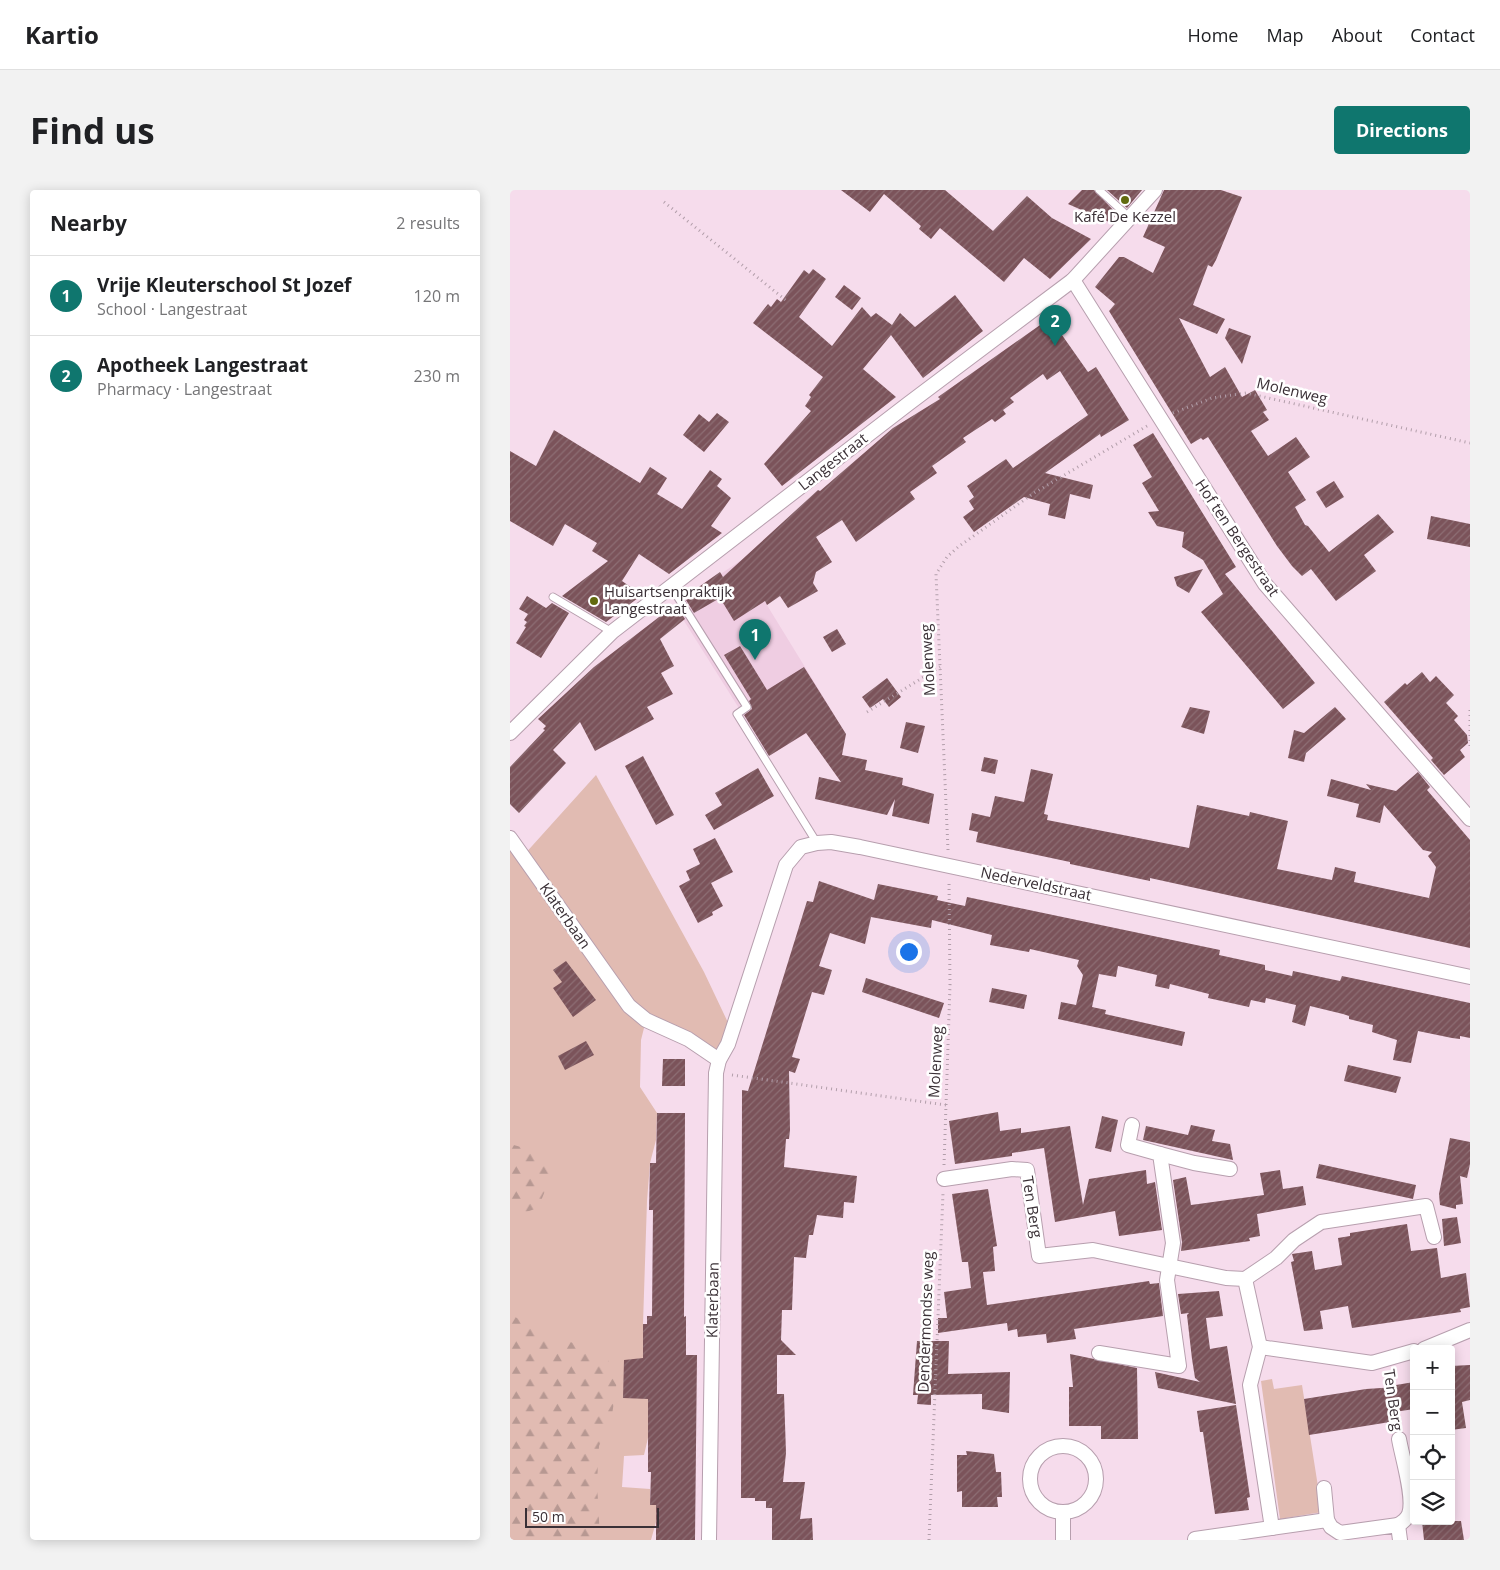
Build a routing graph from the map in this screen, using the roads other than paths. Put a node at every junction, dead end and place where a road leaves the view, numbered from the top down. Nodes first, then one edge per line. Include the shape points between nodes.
1 (1099, 190) edge
2 (1155, 190) edge
3 (1131, 218) junction
4 (1073, 280) junction
5 (672, 588) junction
6 (553, 597) dead end
7 (612, 632) junction
8 (510, 733) edge
9 (1470, 819) edge
10 (510, 838) edge
11 (817, 843) junction
12 (1468, 975) edge
13 (718, 1066) junction
14 (1132, 1125) dead end
15 (1160, 1154) junction
16 (1230, 1169) dead end
17 (944, 1179) road end
18 (1434, 1237) dead end
19 (1168, 1267) junction
20 (1245, 1280) junction
21 (1470, 1330) edge
22 (1434, 1345) edge
23 (1260, 1347) junction
24 (1100, 1353) dead end
25 (1410, 1353) edge
26 (1399, 1439) road end
27 (1324, 1488) dead end
28 (1063, 1512) junction
29 (1328, 1520) junction
30 (1398, 1525) junction
31 (1272, 1528) junction
32 (1195, 1539) edge
33 (709, 1540) edge
34 (1063, 1540) edge
35 (1400, 1540) edge

1 - 3 lane
2 - 3 street, Langestraat
3 - 4 street, Langestraat
4 - 5 street, Langestraat
4 - 9 street, Hof ten Bergestraat via 1265,584
5 - 7 street, Langestraat
5 - 11 lane via 747,707 737,714
6 - 7 lane
7 - 8 street, Langestraat
10 - 13 street, Klaterbaan via 629,1006 646,1020 688,1039
11 - 12 street, Nederveldstraat via 831,842 949,865
11 - 13 street, Klaterbaan via 801,848 786,865
13 - 33 street, Klaterbaan
14 - 15 street via 1128,1145
15 - 16 street via 1194,1164
15 - 19 street via 1173,1242
17 - 19 street, Ten Berg via 1012,1169 1027,1170 1039,1256 1093,1250
18 - 20 street via 1426,1206 1321,1222
19 - 20 street, Ten Berg
19 - 24 street via 1179,1366
20 - 23 street
21 - 22 street
23 - 25 street, Ten Berg via 1372,1362
23 - 31 street via 1250,1385
26 - 30 street, Ten Berg via 1410,1513
27 - 29 street
28 - 28 street via 1086,1502 1096,1482 1090,1460 1070,1446 1049,1449 1040,1455 1033,1464 1030,1480 1032,1491 1041,1504
28 - 34 street
29 - 30 street via 1331,1527 1340,1533
29 - 31 street
30 - 35 street
31 - 32 street

